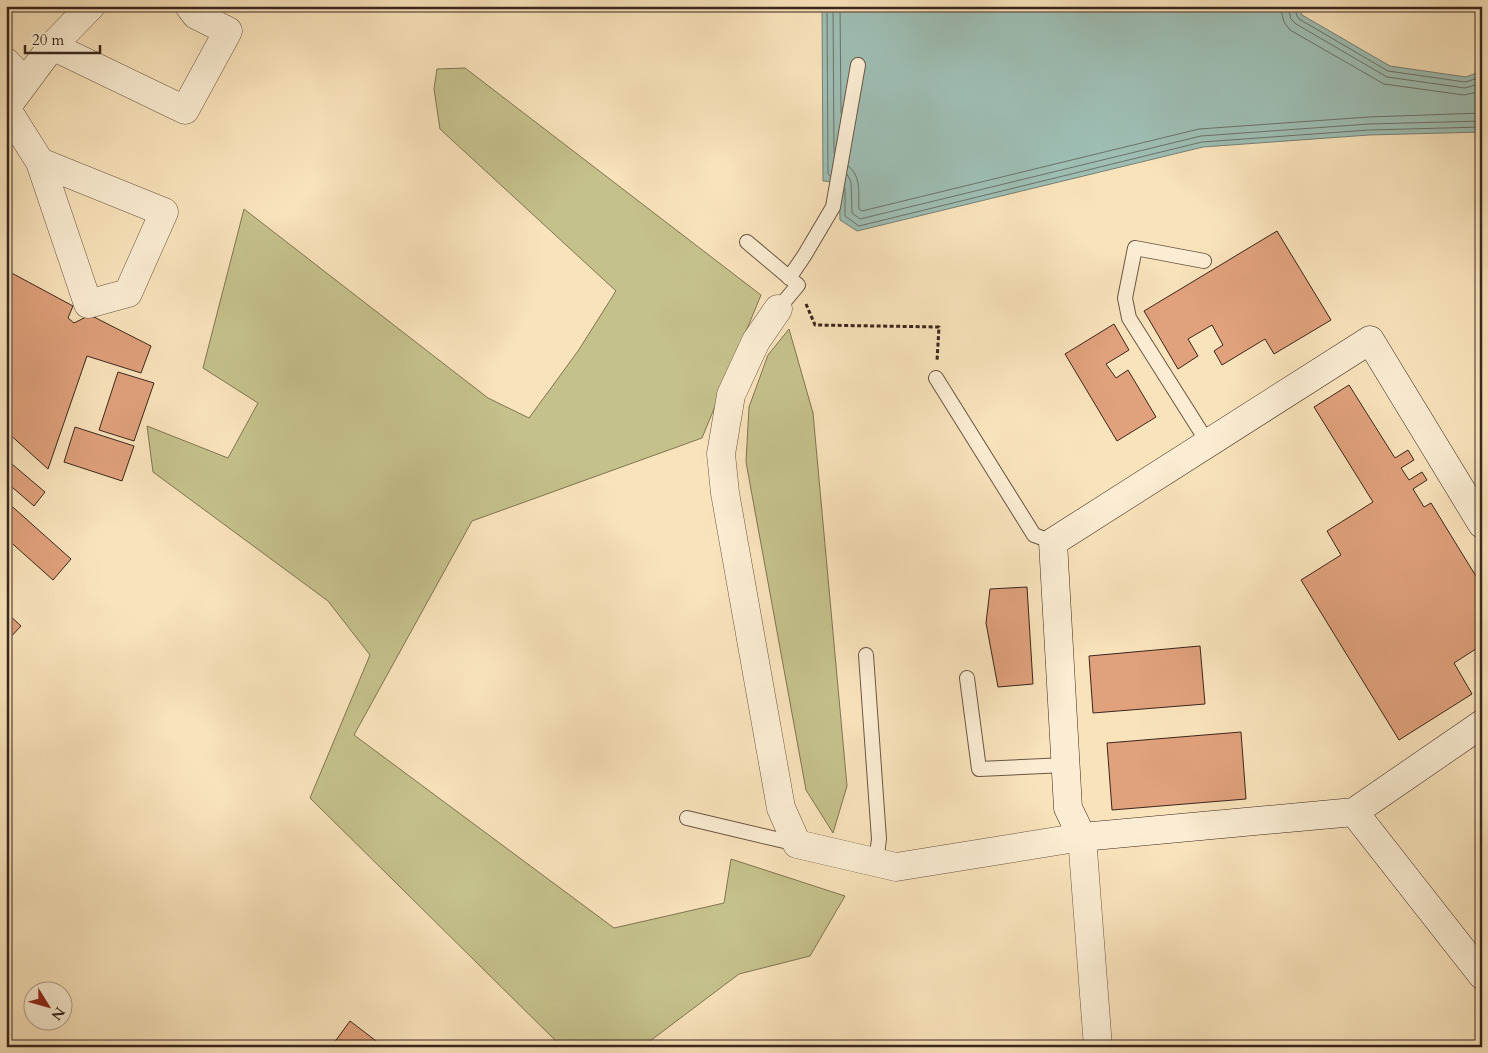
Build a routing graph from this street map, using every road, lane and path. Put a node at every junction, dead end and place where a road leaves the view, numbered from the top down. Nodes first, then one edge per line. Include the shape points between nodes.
1 (92, 6) edge
2 (189, 6) edge
3 (52, 46) junction
4 (6, 62) edge
5 (858, 65) dead end
6 (25, 82) junction
7 (6, 108) edge
8 (40, 162) junction
9 (747, 242) dead end
10 (1204, 262) dead end
11 (793, 282) junction
12 (778, 310) joint
13 (936, 378) joint
14 (1208, 443) junction
15 (1482, 524) edge
16 (1053, 542) junction
17 (866, 655) dead end
18 (967, 678) dead end
19 (1482, 724) edge
20 (1066, 765) junction
21 (1354, 812) junction
22 (687, 818) dead end
23 (1082, 837) junction
24 (797, 844) junction
25 (876, 862) junction
26 (1482, 975) edge
27 (1098, 1047) edge

1 - 3 street
2 - 3 street via 196,16 228,31 185,110
3 - 6 street
4 - 6 street
5 - 11 lane via 833,207 804,256
6 - 7 street
7 - 8 street
8 - 8 street via 164,212 128,293 88,304
9 - 11 lane
10 - 14 lane via 1135,248 1125,298 1129,318
11 - 12 lane
11 - 13 path via 816,325 939,327
12 - 24 street via 756,341 732,395 721,454 781,808
13 - 16 lane via 1034,534
14 - 15 street via 1370,340
14 - 16 street
16 - 20 street
17 - 25 lane via 879,839
18 - 20 lane via 979,769
19 - 21 street
20 - 23 street via 1068,808
21 - 23 street
21 - 26 street
22 - 24 lane
23 - 25 street via 896,867
23 - 27 street
24 - 25 street

